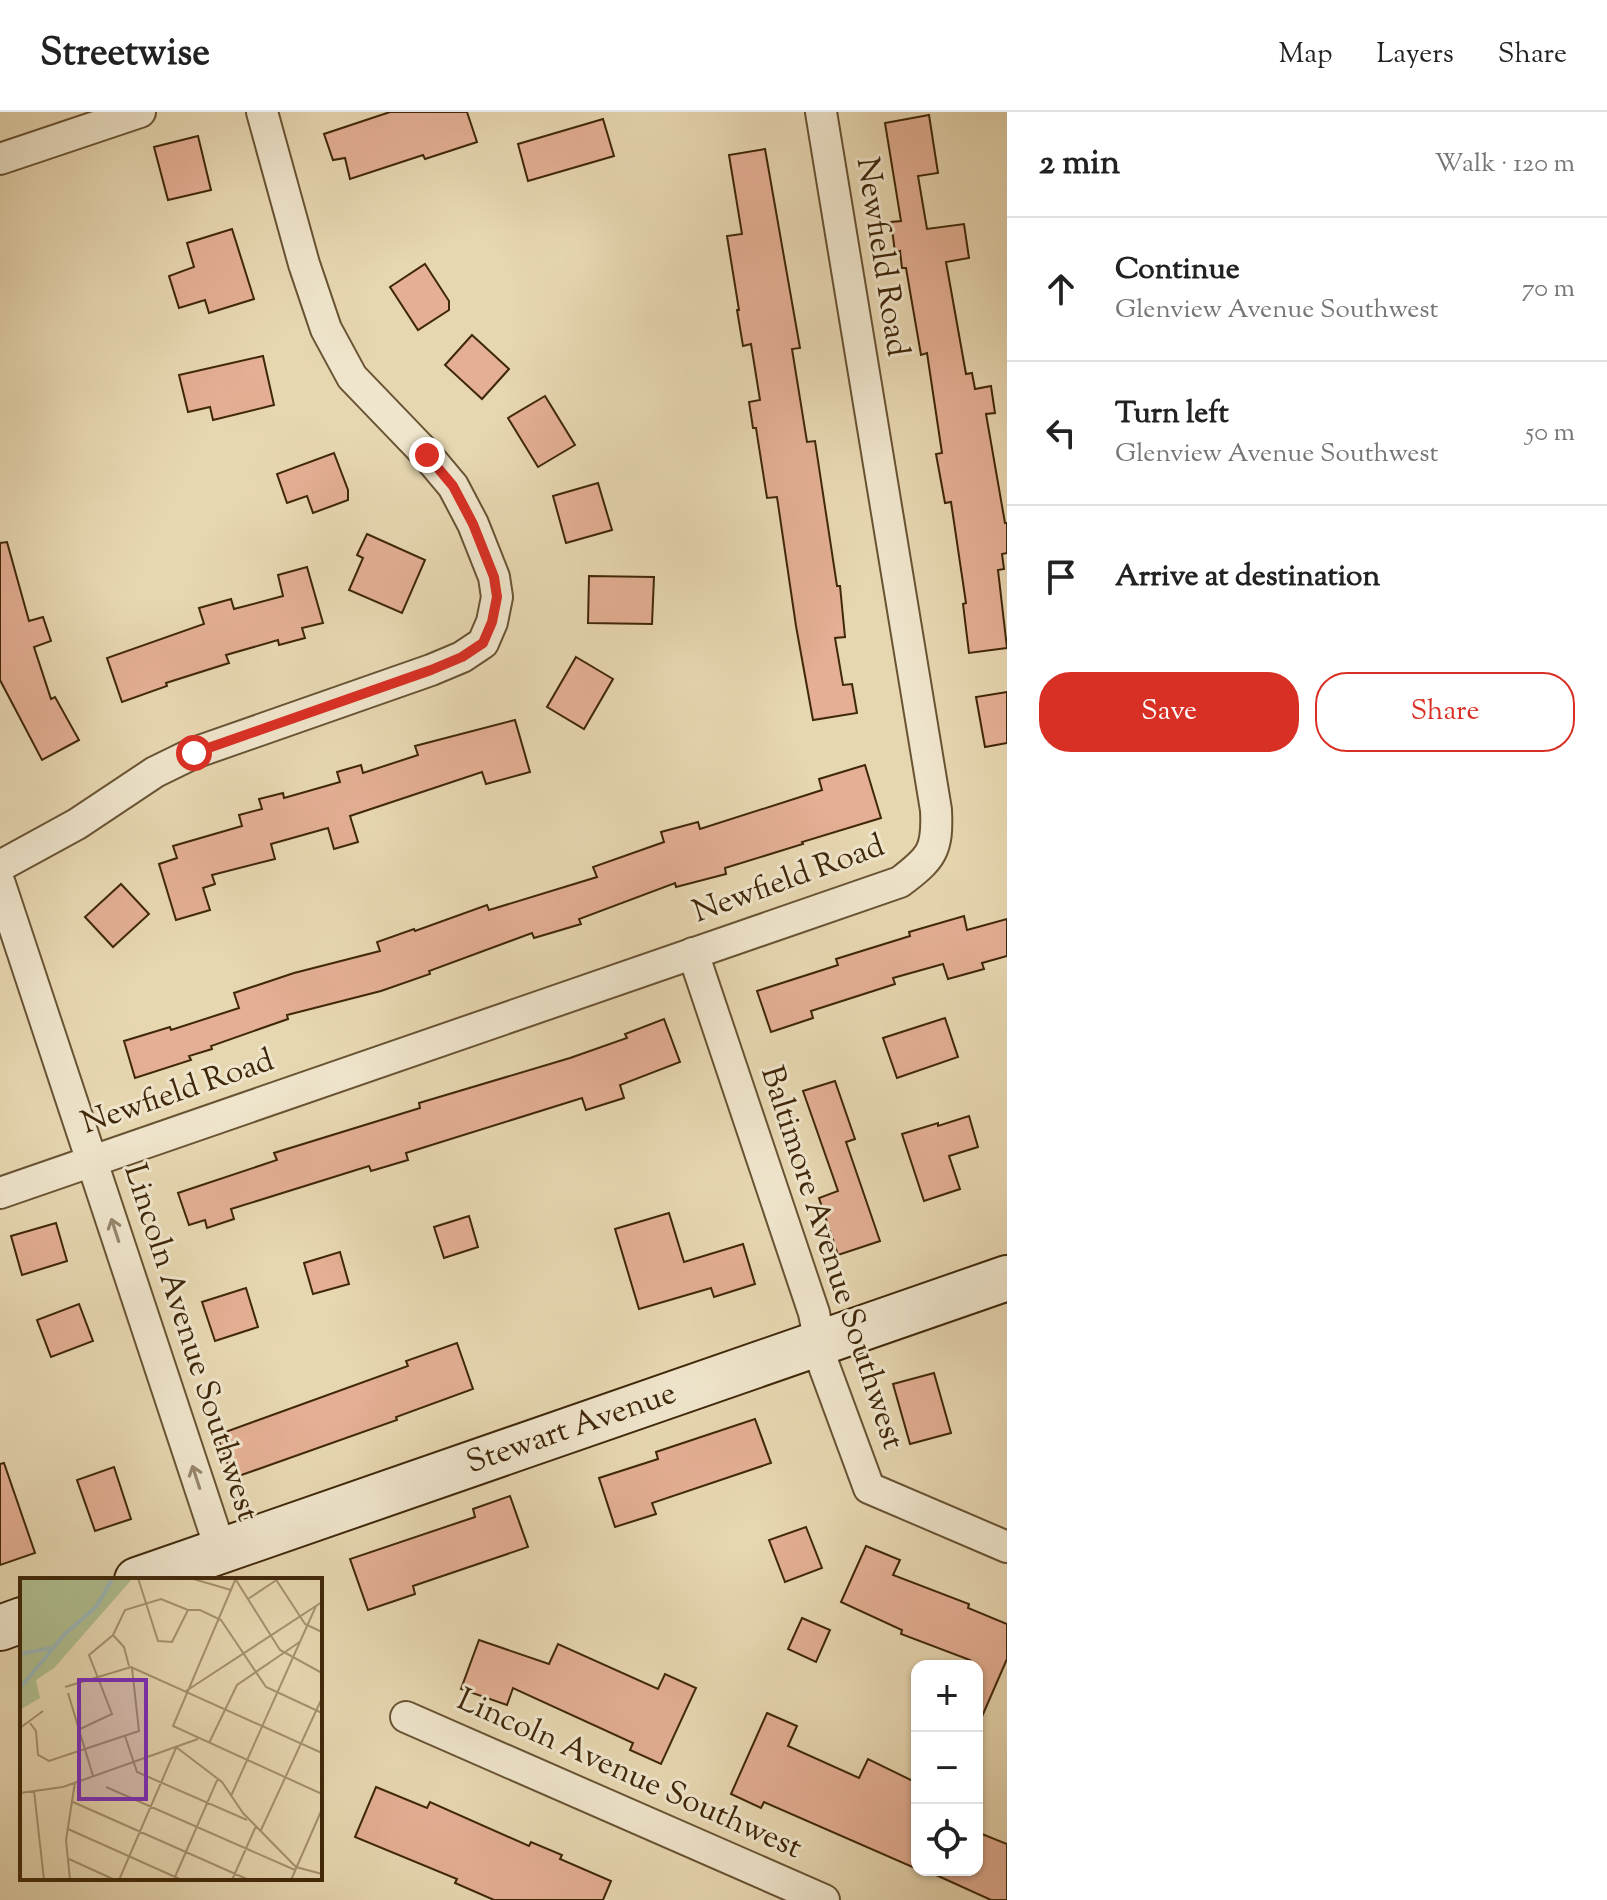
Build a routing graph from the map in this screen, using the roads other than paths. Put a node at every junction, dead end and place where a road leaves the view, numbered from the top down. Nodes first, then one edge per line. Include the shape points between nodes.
1 (140, 112) edge
2 (262, 112) edge
3 (821, 112) edge
4 (0, 159) edge
5 (0, 866) edge
6 (0, 884) edge
7 (693, 953) junction
8 (92, 1161) junction
9 (0, 1193) edge
10 (1007, 1278) edge
11 (820, 1343) junction
12 (1007, 1547) edge
13 (221, 1551) junction
14 (143, 1578) edge
15 (20, 1621) edge
16 (0, 1628) edge
17 (406, 1717) dead end
18 (824, 1900) edge

1 - 4 street
2 - 5 street via 326,329 352,377 453,486 494,577 492,622 483,643 462,657 194,753
3 - 7 street, Newfield Road via 937,834 932,853 900,882
6 - 8 street, Lincoln Avenue Southwest
7 - 8 street, Newfield Road
7 - 11 street, Baltimore Avenue Southwest
8 - 9 street, Newfield Road
13 -> 8 street, Lincoln Avenue Southwest
10 - 11 street, Stewart Avenue
11 - 12 street, Baltimore Avenue Southwest via 869,1488
11 - 13 street, Stewart Avenue
13 - 14 street, Stewart Avenue
15 - 16 street
17 - 18 street, Lincoln Avenue Southwest

